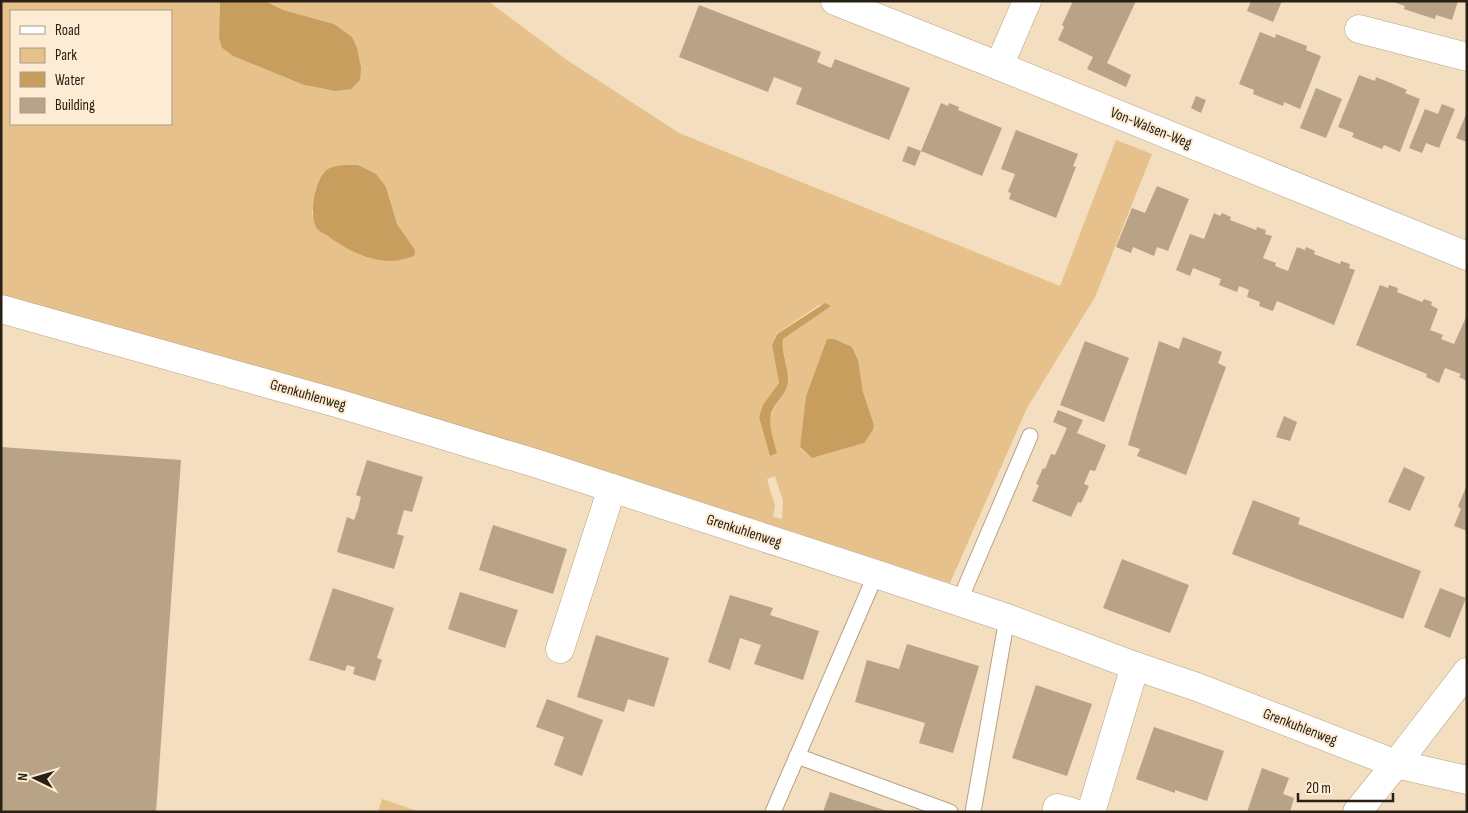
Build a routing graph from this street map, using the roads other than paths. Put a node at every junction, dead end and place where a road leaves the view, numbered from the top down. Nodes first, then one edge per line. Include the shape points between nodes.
1 (835, 1) edge
2 (1027, 1) edge
3 (1359, 30) dead end
4 (1467, 57) edge
5 (999, 66) junction
6 (1467, 256) edge
7 (1, 309) edge
8 (1030, 436) dead end
9 (612, 488) junction
10 (876, 574) junction
11 (959, 602) junction
12 (1007, 618) junction
13 (560, 649) dead end
14 (1135, 666) junction
15 (1467, 672) edge
16 (797, 756) junction
17 (1396, 764) junction
18 (1467, 780) edge
19 (773, 812) edge
20 (950, 812) edge
21 (973, 812) edge
22 (1090, 812) edge
23 (1357, 812) edge

1 - 5 street, Von-Walsen-Weg
2 - 5 street
3 - 4 street
5 - 6 street, Von-Walsen-Weg
7 - 9 street, Grenkuhlenweg via 340,404
8 - 11 lane
9 - 10 street, Grenkuhlenweg
9 - 13 street
10 - 11 street, Grenkuhlenweg
10 - 16 lane
11 - 12 street, Grenkuhlenweg
12 - 14 street, Grenkuhlenweg
12 - 21 lane
14 - 17 street, Grenkuhlenweg
14 - 22 street
15 - 17 street
16 - 19 lane
16 - 20 lane
17 - 18 street, Grenkuhlenweg
17 - 23 street

